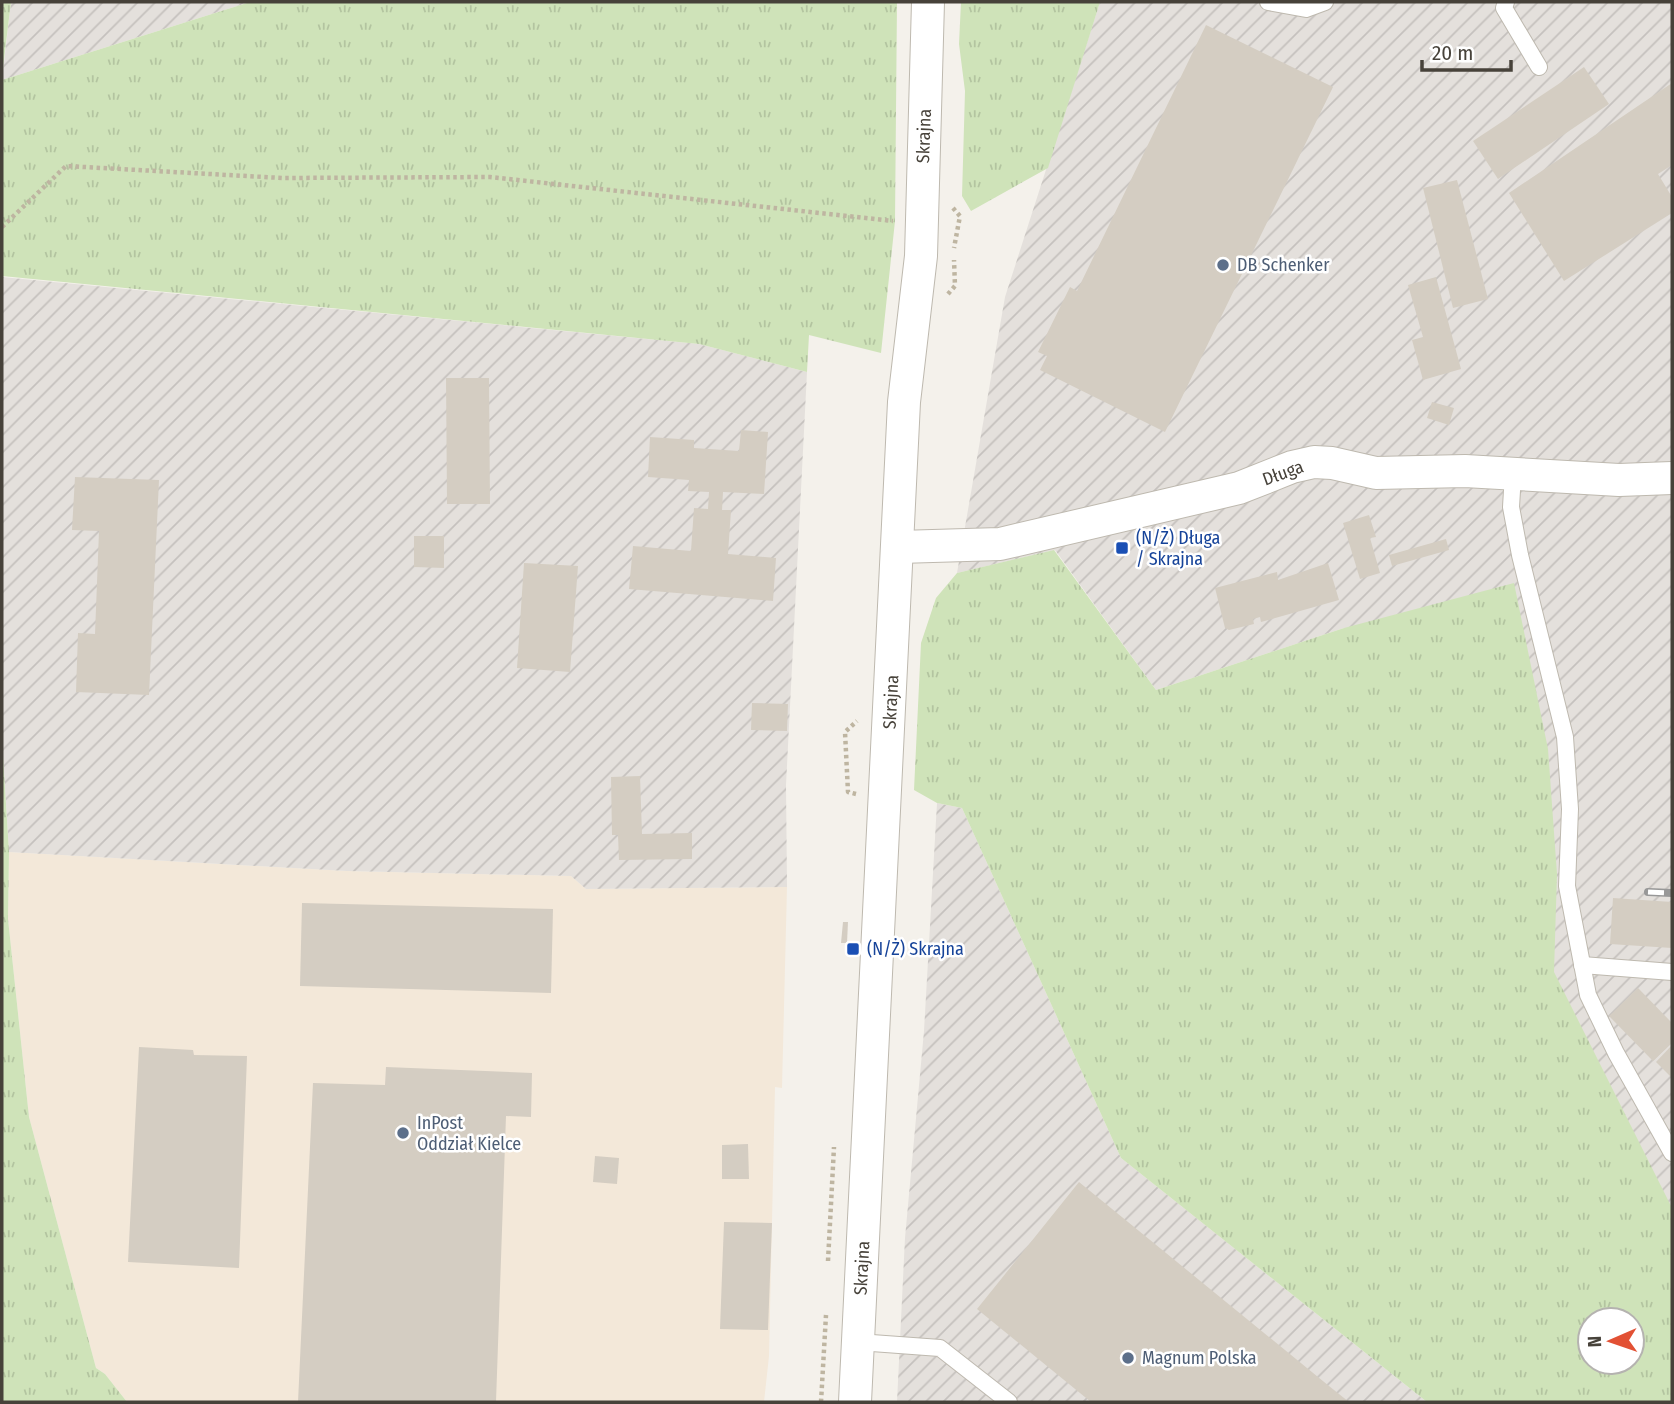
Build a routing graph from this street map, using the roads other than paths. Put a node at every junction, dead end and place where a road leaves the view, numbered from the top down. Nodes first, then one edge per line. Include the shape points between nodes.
1 (928, 2) edge
2 (1268, 2) edge
3 (1325, 2) edge
4 (1506, 2) edge
5 (1539, 67) dead end
6 (1513, 474) junction
7 (1672, 478) edge
8 (899, 547) junction
9 (1582, 965) junction
10 (1672, 972) edge
11 (1672, 1153) edge
12 (858, 1342) junction
13 (855, 1402) edge
14 (1009, 1402) edge

1 - 8 street, Skrajna via 921,256 904,402
2 - 3 lane via 1306,9
4 - 5 lane via 1504,8
6 - 7 street, Długa via 1619,481
6 - 8 street, Długa via 1376,473 1314,462 1223,493 1000,544
6 - 9 lane via 1511,507 1520,555 1565,737 1570,809 1567,886
8 - 12 street, Skrajna
9 - 10 lane
9 - 11 lane via 1588,995 1615,1053
12 - 13 street, Skrajna
12 - 14 lane via 940,1348

